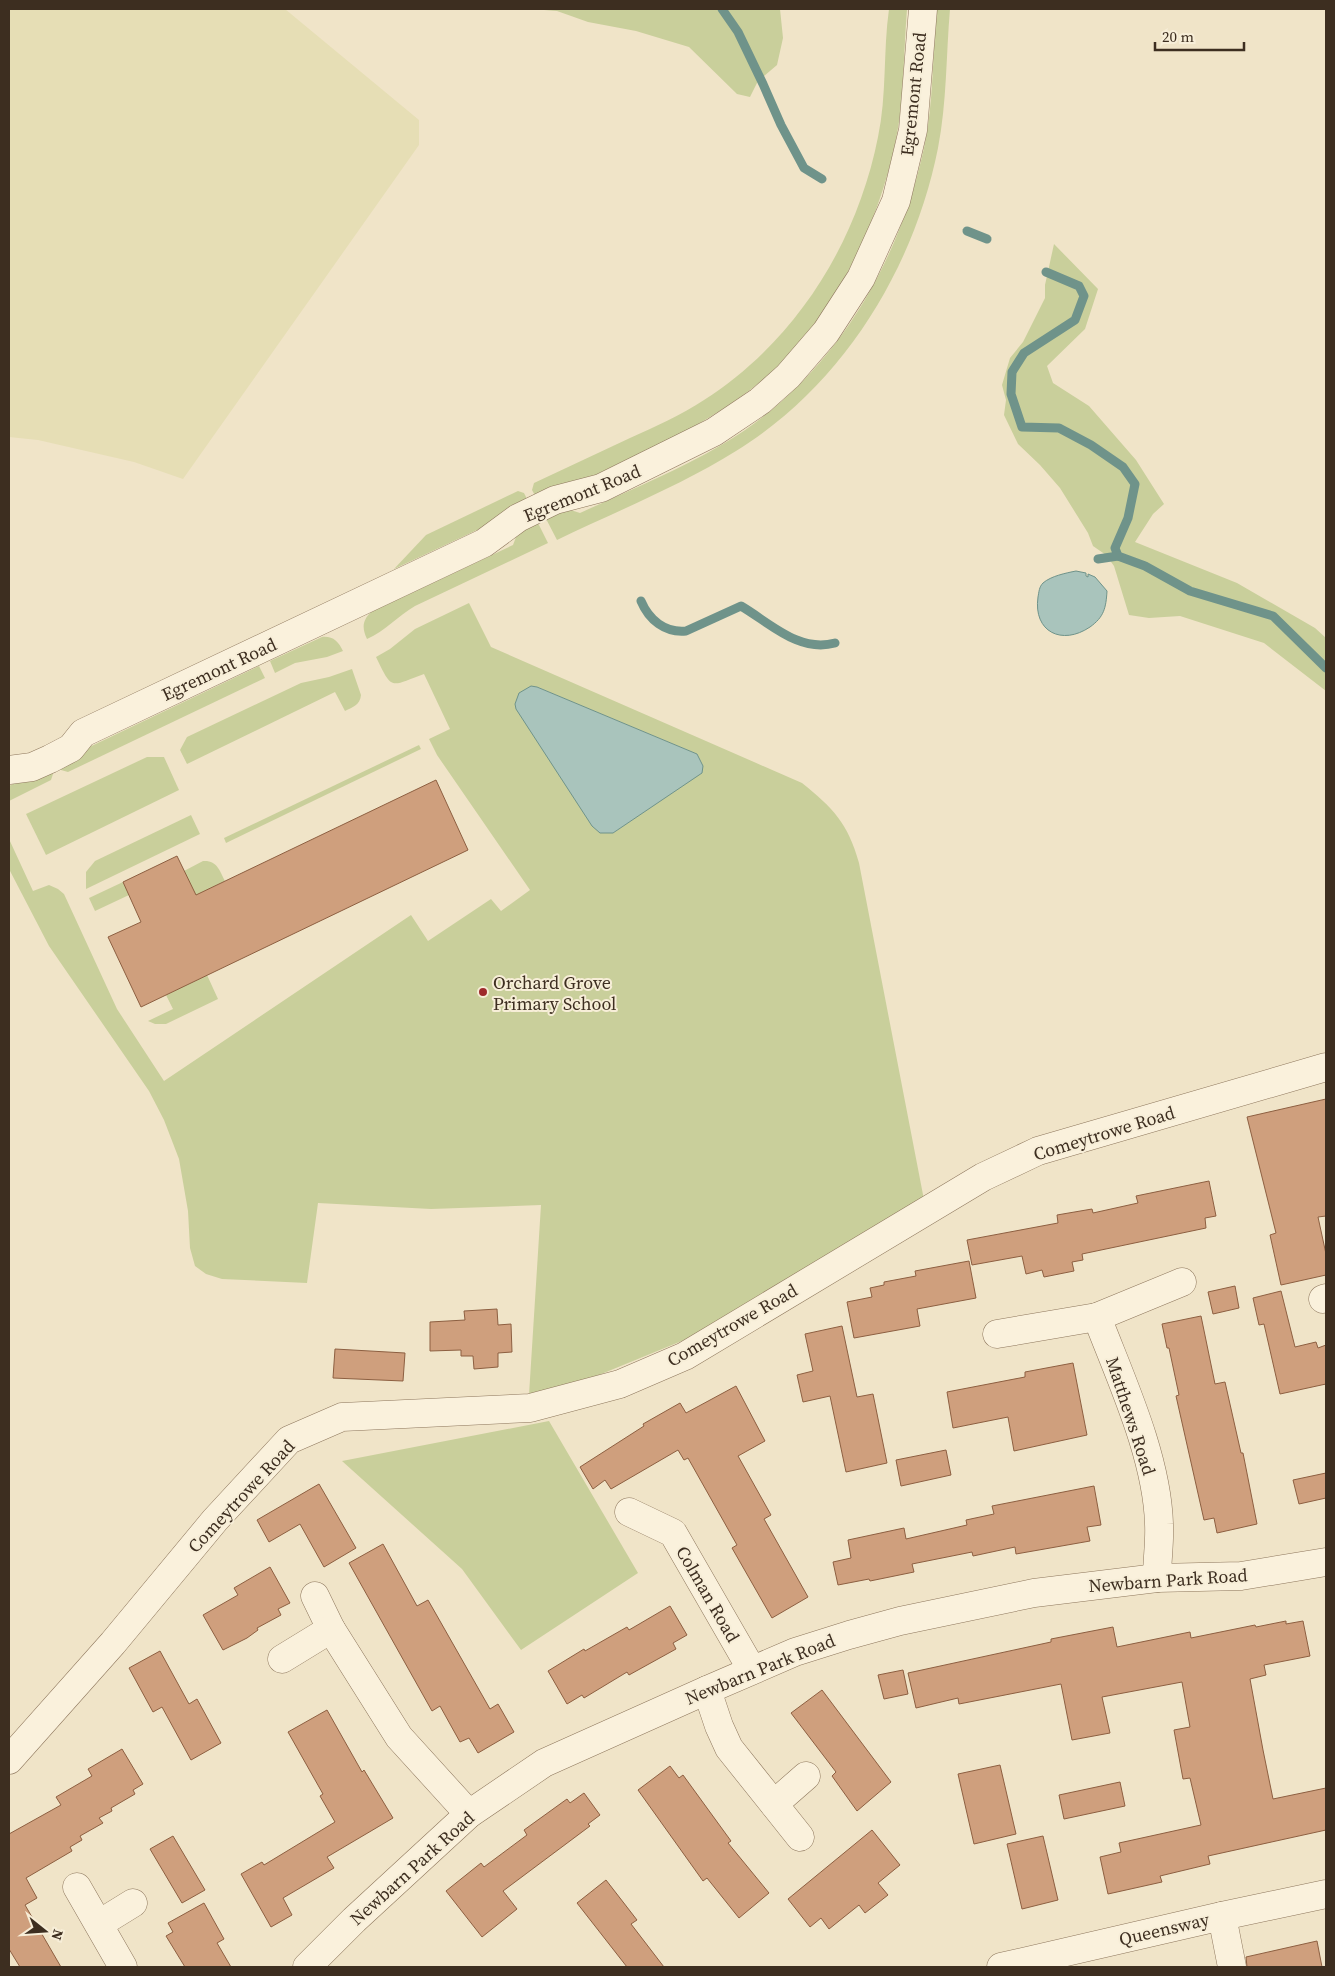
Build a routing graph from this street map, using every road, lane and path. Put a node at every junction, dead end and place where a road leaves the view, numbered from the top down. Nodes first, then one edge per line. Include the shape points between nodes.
1 (923, 9) edge
2 (9, 770) edge
3 (1326, 1067) edge
4 (1182, 1282) dead end
5 (1097, 1316) junction
6 (997, 1334) dead end
7 (630, 1512) dead end
8 (1326, 1562) edge
9 (1157, 1578) junction
10 (315, 1596) dead end
11 (331, 1630) junction
12 (282, 1659) dead end
13 (752, 1670) junction
14 (707, 1690) junction
15 (9, 1760) edge
16 (806, 1776) dead end
17 (774, 1804) junction
18 (469, 1814) junction
19 (800, 1836) dead end
20 (78, 1887) dead end
21 (1326, 1894) edge
22 (133, 1903) dead end
23 (1222, 1916) junction
24 (98, 1924) junction
25 (123, 1967) edge
26 (308, 1967) edge
27 (1001, 1967) edge
28 (1232, 1967) edge

1 - 2 street, Egremont Road via 913,130 896,200 873,254 844,306 788,376 760,400 714,432 660,460 601,488 555,500 518,518 484,543 83,734 71,748 50,759 32,767
3 - 15 street, Comeytrowe Road via 1038,1151 983,1177 685,1356 620,1384 530,1408 342,1416 289,1440 215,1520 113,1643
4 - 5 street
5 - 6 street
5 - 9 street, Matthews Road via 1152,1471 1159,1524
7 - 13 street, Colman Road via 674,1534
8 - 9 street, Newbarn Park Road via 1241,1576
9 - 13 street, Newbarn Park Road via 1034,1593 900,1621 795,1652
10 - 11 street
11 - 12 street
11 - 18 street via 399,1737
13 - 14 street, Newbarn Park Road
14 - 17 street via 729,1748
14 - 18 street, Newbarn Park Road via 544,1763
16 - 17 street
17 - 19 street
18 - 26 street, Newbarn Park Road
20 - 24 street
21 - 23 street, Queensway
22 - 24 street
23 - 27 street, Queensway
23 - 28 street
24 - 25 street

